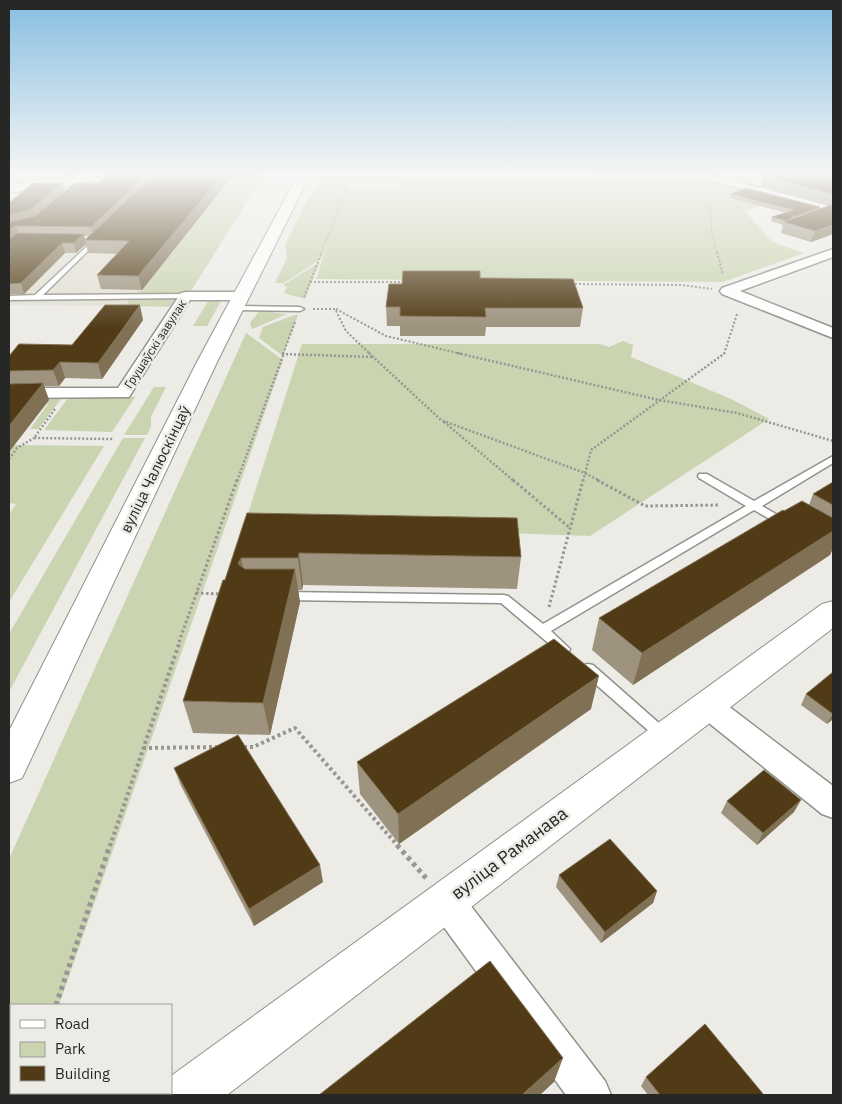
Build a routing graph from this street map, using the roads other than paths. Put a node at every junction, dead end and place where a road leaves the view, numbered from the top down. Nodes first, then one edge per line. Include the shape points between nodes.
1 (278, 225) edge
2 (103, 234) edge
3 (87, 240) edge
4 (96, 240) junction
5 (833, 254) edge
6 (186, 296) junction
7 (37, 297) junction
8 (9, 298) edge
9 (238, 302) junction
10 (300, 309) road end
11 (833, 333) edge
12 (9, 393) edge
13 (833, 459) edge
14 (703, 476) dead end
15 (753, 505) junction
16 (793, 528) edge
17 (271, 595) edge
18 (833, 612) edge
19 (543, 630) junction
20 (709, 707) junction
21 (665, 738) junction
22 (9, 767) edge
23 (833, 804) edge
24 (445, 900) junction
25 (187, 1095) edge
26 (591, 1095) edge

1 - 9 main road, вуліца Чалюскінцаў
2 - 4 lane
3 - 4 lane
4 - 7 lane
5 - 11 street via 728,291
6 - 7 lane
6 - 9 street, Грушаўскі завулак
6 - 12 street, Грушаўскі завулак via 123,393
7 - 8 lane
9 - 10 lane
9 - 22 main road, вуліца Чалюскінцаў
13 - 15 lane
14 - 15 lane
15 - 16 lane
15 - 19 lane
17 - 19 lane via 504,599
18 - 20 main road, вуліца Раманава
19 - 21 lane
20 - 21 main road, вуліца Раманава
20 - 23 street
21 - 24 main road, вуліца Раманава
24 - 25 main road, вуліца Раманава
24 - 26 street

